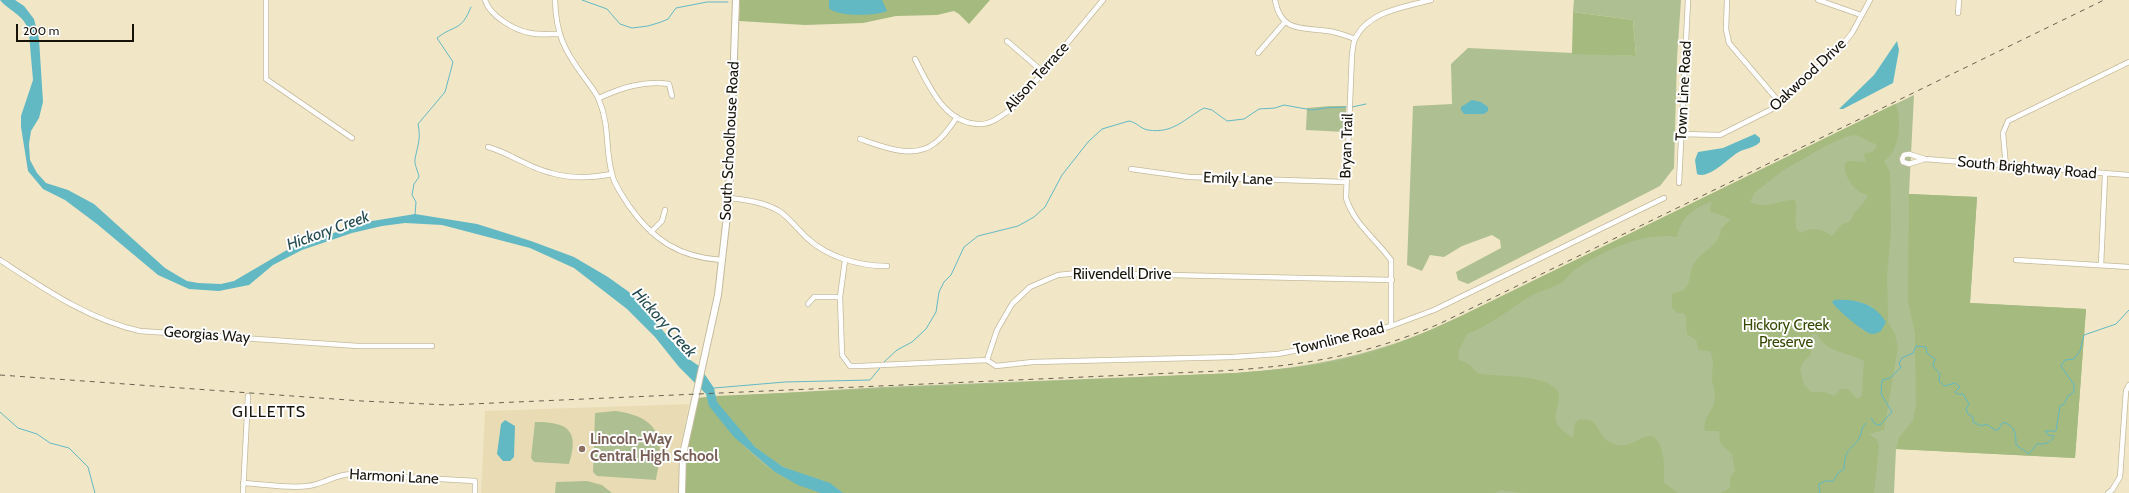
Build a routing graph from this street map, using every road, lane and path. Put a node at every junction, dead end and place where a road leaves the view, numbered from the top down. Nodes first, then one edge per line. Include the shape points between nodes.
1 (266, 0) edge
2 (485, 0) edge
3 (556, 0) edge
4 (736, 0) edge
5 (1095, 0) edge
6 (1275, 0) edge
7 (1431, 0) edge
8 (1688, 0) edge
9 (1727, 0) edge
10 (1818, 0) edge
11 (1870, 0) edge
12 (1959, 0) edge
13 (1101, 2) edge
14 (1958, 13) dead end
15 (1862, 15) junction
16 (1285, 22) junction
17 (558, 34) junction
18 (1355, 39) junction
19 (1007, 41) dead end
20 (1258, 53) dead end
21 (915, 59) dead end
22 (2129, 62) edge
23 (1043, 72) junction
24 (672, 96) dead end
25 (599, 98) junction
26 (1780, 104) junction
27 (957, 117) junction
28 (1682, 134) junction
29 (352, 138) dead end
30 (860, 140) dead end
31 (488, 147) dead end
32 (1925, 159) dead end
33 (2006, 167) junction
34 (1131, 169) dead end
35 (612, 174) junction
36 (2105, 175) junction
37 (2129, 175) edge
38 (1345, 182) junction
39 (1679, 183) dead end
40 (729, 198) junction
41 (1664, 198) dead end
42 (665, 210) dead end
43 (650, 232) junction
44 (0, 260) edge
45 (721, 260) junction
46 (845, 260) junction
47 (2016, 260) dead end
48 (2101, 265) junction
49 (887, 266) dead end
50 (2129, 267) edge
51 (1392, 280) junction
52 (840, 297) junction
53 (808, 304) dead end
54 (1391, 326) junction
55 (432, 346) dead end
56 (987, 360) junction
57 (2129, 385) edge
58 (248, 396) dead end
59 (243, 483) junction
60 (243, 493) edge
61 (475, 493) edge
62 (682, 493) edge
63 (2108, 493) edge

1 - 29 street via 266,79
2 - 17 street via 501,19 518,29 530,34
3 - 17 street
4 - 40 street, South Schoolhouse Road
5 - 13 street
6 - 16 street via 1277,12
7 - 18 street, Bryan Trail via 1380,15 1365,25
8 - 28 street, Town Line Road
9 - 26 street via 1726,29 1729,44
10 - 15 street
11 - 15 street, Oakwood Drive
12 - 14 street
13 - 23 street, Alison Terrace
15 - 26 street, Oakwood Drive via 1841,47
16 - 18 street via 1307,30 1328,31
16 - 20 street
17 - 25 street via 569,56
18 - 38 street, Bryan Trail
19 - 23 street
21 - 27 street, Alison Terrace via 934,96
22 - 33 street via 2012,118 2005,125 2003,133
23 - 27 street, Alison Terrace via 1014,107 999,118 982,124
24 - 25 street via 669,84 646,83 614,91
25 - 35 street via 608,135
26 - 28 street, Oakwood Drive via 1758,118 1720,135
27 - 30 street via 935,143 925,149 907,151 885,148
28 - 39 street, Town Line Road
31 - 35 street via 549,173 592,178
32 - 33 street, South Brightway Road
33 - 36 street, South Brightway Road
34 - 38 street, Emily Lane via 1188,177
35 - 43 street via 622,196
36 - 37 street, South Brightway Road
36 - 48 street
38 - 51 street, Bryan Trail via 1350,211 1391,260
40 - 45 street, South Schoolhouse Road
40 - 46 street via 754,201 779,211 820,248
41 - 54 street, Townline Road via 1434,310
42 - 43 street via 662,221
43 - 45 street via 683,253
44 - 55 street, Georgias Way via 81,310 107,322 140,331 358,346
45 - 62 street, South Schoolhouse Road via 718,295 683,454
46 - 49 street
46 - 52 street
47 - 48 street
48 - 50 street
51 - 54 street, Bryan Trail
51 - 56 street, Riivendell Drive via 1079,273 1058,275 1030,287 1012,304 997,330
52 - 53 street via 814,297
52 - 56 street via 842,355 850,366
54 - 56 street, Townline Road via 1320,346 1278,354 1033,362 996,366
57 - 63 street via 2126,391 2120,477
58 - 59 street
59 - 60 street
59 - 61 street, Harmoni Lane via 304,486 352,474 475,480

